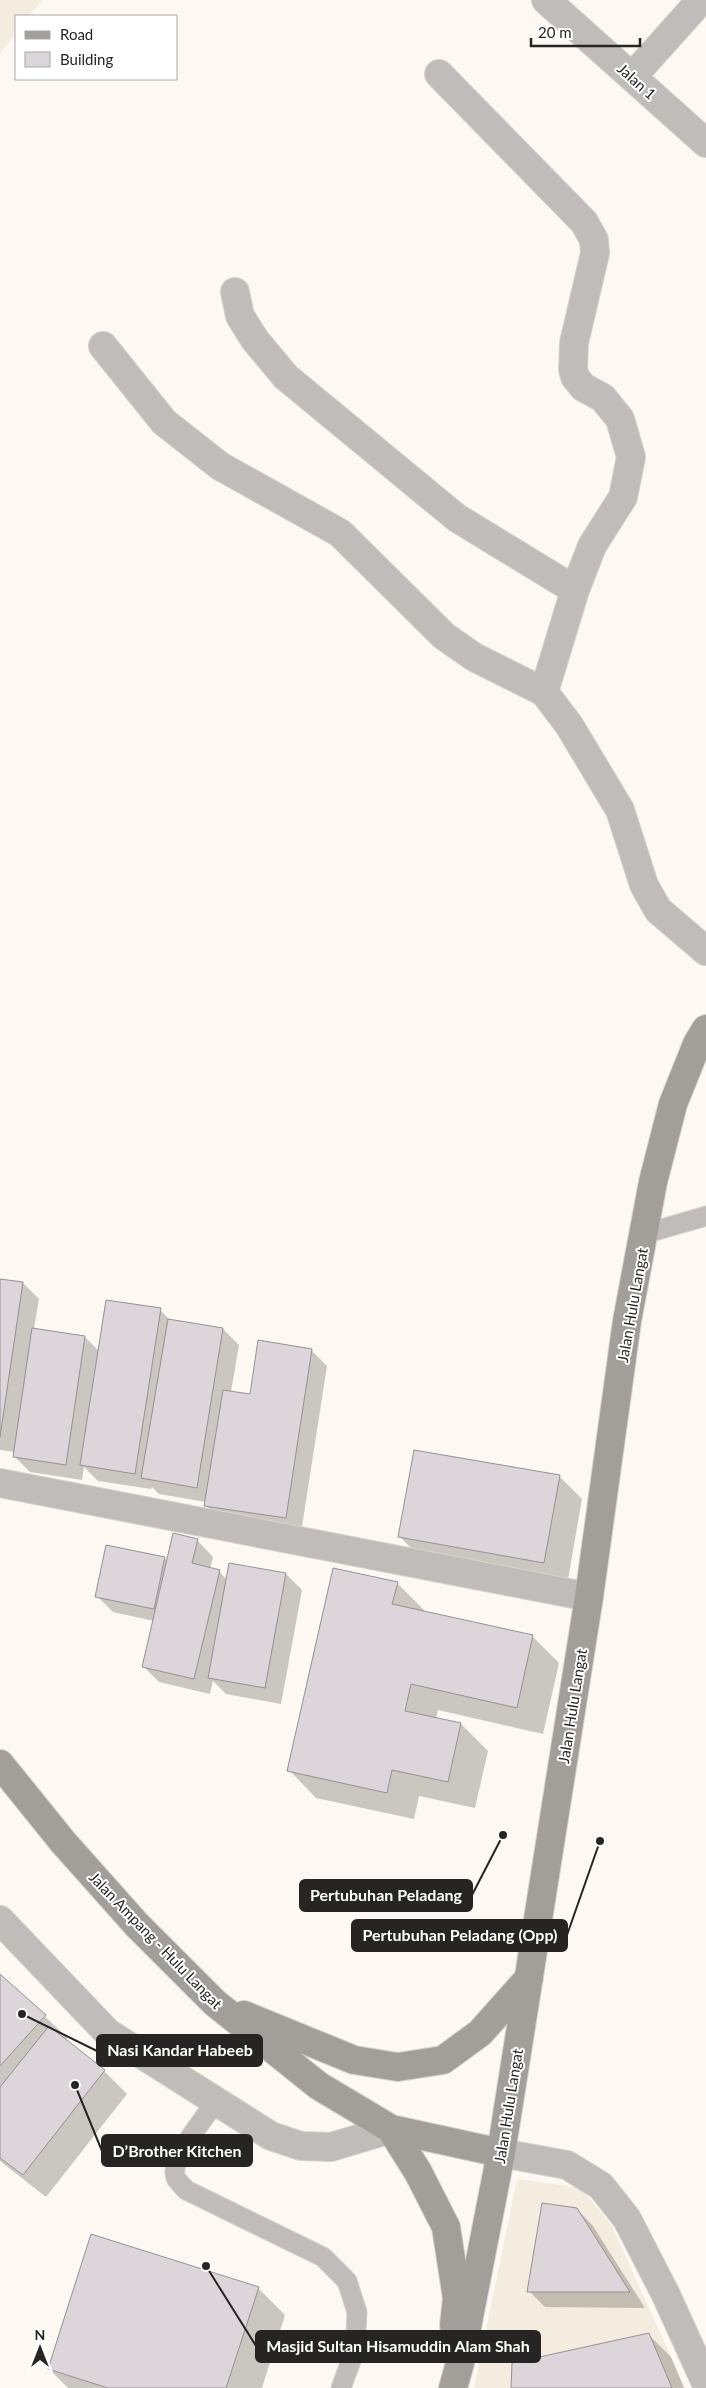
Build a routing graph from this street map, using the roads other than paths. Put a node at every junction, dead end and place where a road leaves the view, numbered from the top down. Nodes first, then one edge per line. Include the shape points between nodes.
1 (546, 0) edge
2 (701, 0) edge
3 (439, 74) dead end
4 (632, 77) junction
5 (706, 143) edge
6 (235, 292) dead end
7 (103, 346) dead end
8 (575, 590) junction
9 (544, 692) junction
10 (706, 951) edge
11 (706, 1029) edge
12 (706, 1216) edge
13 (644, 1234) junction
14 (0, 1484) edge
15 (589, 1597) junction
16 (0, 1764) edge
17 (0, 1920) edge
18 (529, 1978) junction
19 (215, 2003) junction
20 (215, 2102) junction
21 (391, 2129) junction
22 (501, 2153) junction
23 (706, 2383) edge
24 (341, 2388) edge
25 (445, 2388) edge
26 (453, 2388) edge

1 - 4 street, Jalan 1
2 - 4 street
3 - 8 street via 584,222 594,240 595,254 574,343 573,369 583,387 603,398 620,419 631,457 623,497 592,546
4 - 5 street, Jalan 1
6 - 8 street via 240,316 286,377 457,518
7 - 9 street via 164,422 220,466 340,533 444,636 474,657
8 - 9 street
9 - 10 street via 569,725 620,810 644,885 658,910
11 - 13 street, Jalan Hulu Langat via 696,1044 673,1104 653,1182
12 - 13 lane
13 - 15 street, Jalan Hulu Langat via 628,1321
14 - 15 street
15 - 18 street, Jalan Hulu Langat
16 - 19 street, Jalan Ampang - Hulu Langat via 63,1842 137,1925
17 - 20 street via 108,2033
18 - 19 street via 480,2033 443,2060 398,2067 354,2060
18 - 22 street, Jalan Hulu Langat
19 - 21 street, Jalan Ampang - Hulu Langat via 319,2086
20 - 21 street via 270,2136 301,2146 331,2147
20 - 24 lane via 177,2157 176,2179 186,2190 323,2257 347,2282 357,2312 355,2350
21 - 22 street, Jalan Ampang - Hulu Langat
21 - 25 street via 418,2172 446,2227 457,2298
22 - 23 street via 568,2165 601,2186 627,2219
22 - 26 street, Jalan Hulu Langat

